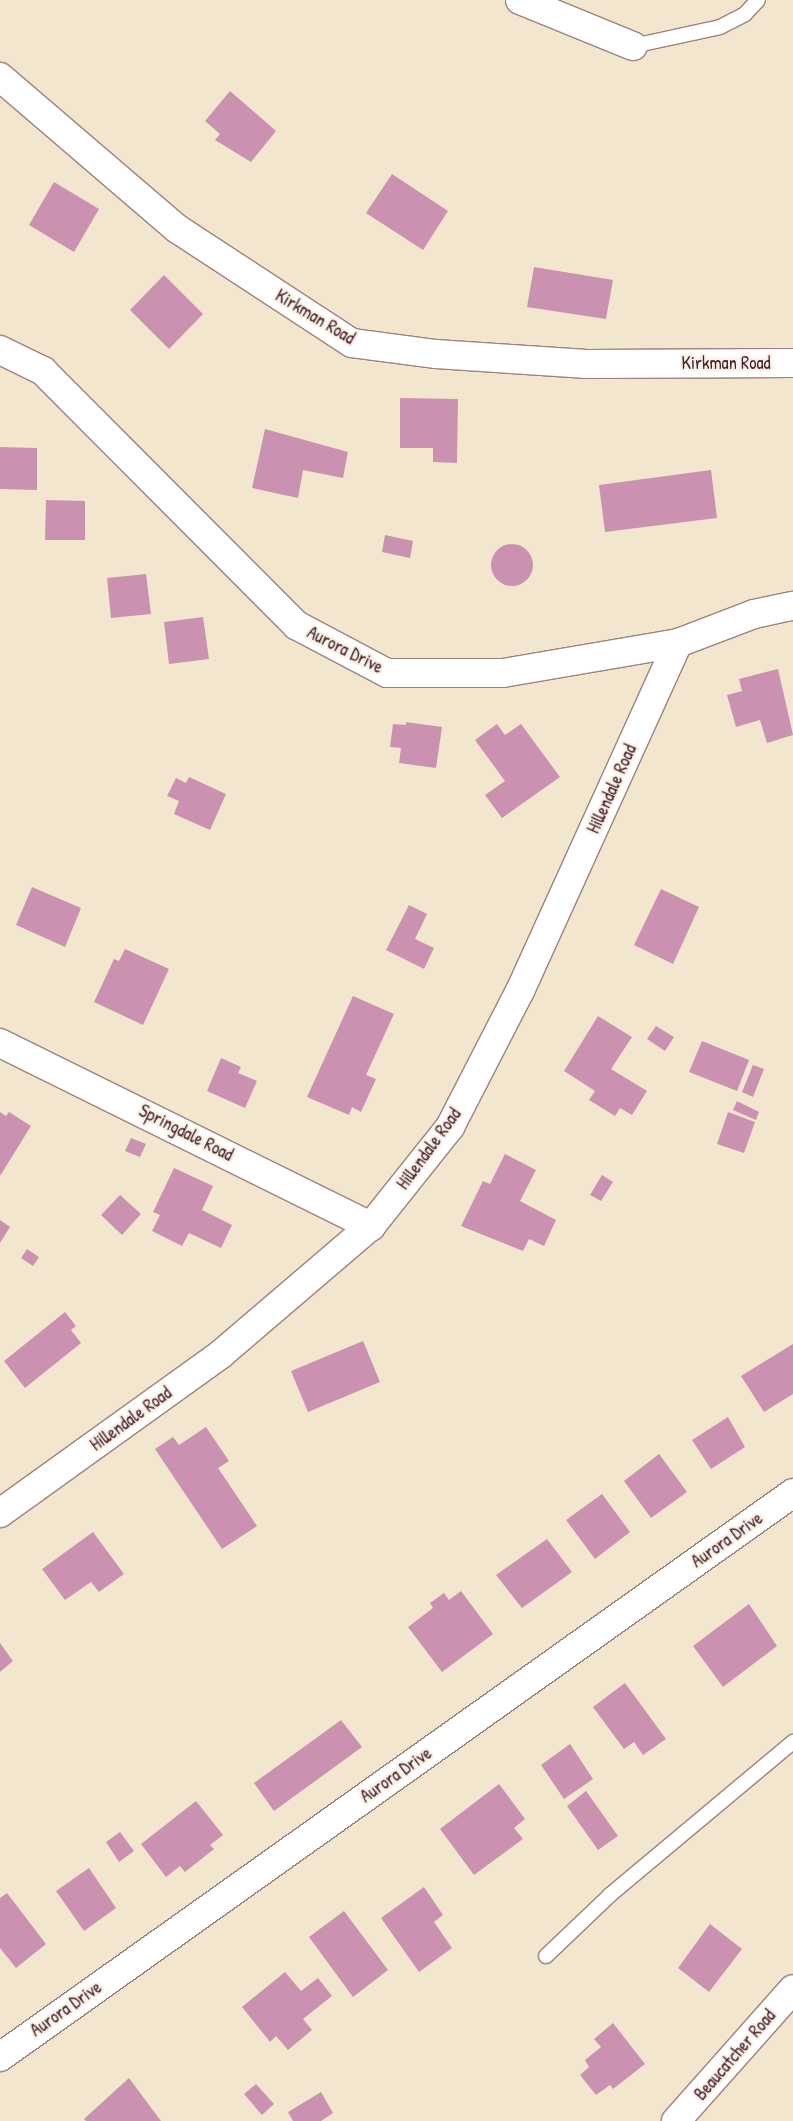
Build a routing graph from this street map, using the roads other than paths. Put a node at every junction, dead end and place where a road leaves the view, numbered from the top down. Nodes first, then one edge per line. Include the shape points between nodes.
1 (520, 0) edge
2 (758, 0) edge
3 (633, 46) joint
4 (0, 77) edge
5 (0, 350) edge
6 (793, 363) edge
7 (793, 606) edge
8 (678, 643) junction
9 (0, 1043) edge
10 (372, 1226) junction
11 (793, 1493) edge
12 (0, 1513) edge
13 (793, 1742) edge
14 (546, 1956) dead end
15 (793, 1989) edge
16 (0, 2056) edge
17 (676, 2121) edge

1 - 3 street
2 - 3 lane via 745,14 720,27
4 - 6 street, Kirkman Road via 176,228 352,343 436,354 587,364
5 - 8 street, Aurora Drive via 43,371 296,625 387,673 503,673
7 - 8 street, Aurora Drive via 754,614
8 - 10 street, Hillendale Road via 520,991 450,1127
9 - 10 street, Springdale Road
10 - 12 street, Hillendale Road via 221,1354
11 - 16 street, Aurora Drive
13 - 14 lane via 610,1895
15 - 17 street, Beaucatcher Road

